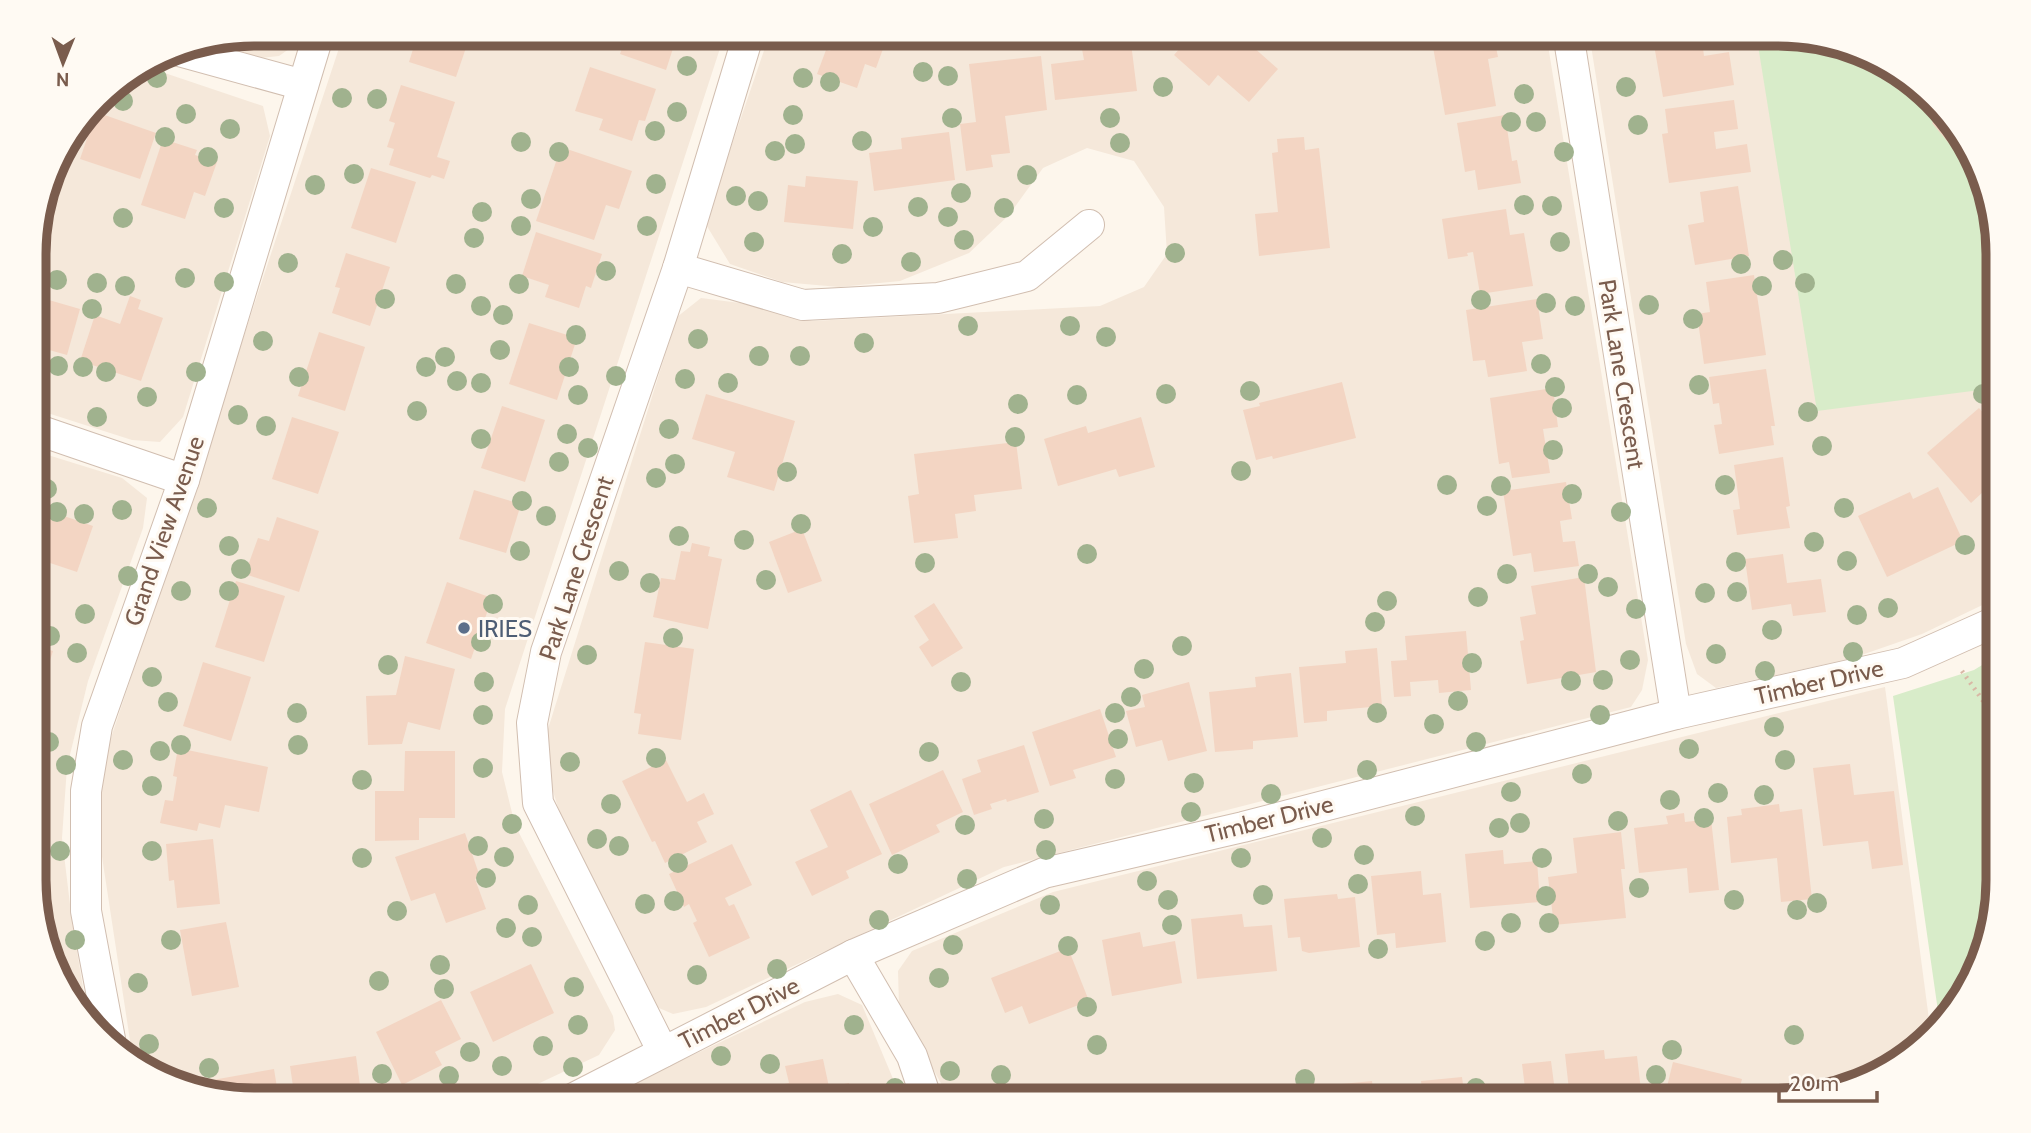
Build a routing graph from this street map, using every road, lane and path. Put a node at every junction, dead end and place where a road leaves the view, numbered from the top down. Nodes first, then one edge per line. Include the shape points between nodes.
1 (315, 46) edge
2 (745, 46) edge
3 (1571, 46) edge
4 (194, 55) edge
5 (303, 85) junction
6 (1089, 225) dead end
7 (678, 268) junction
8 (46, 433) edge
9 (184, 480) junction
10 (1985, 626) edge
11 (1944, 645) junction
12 (1985, 704) edge
13 (1675, 714) junction
14 (853, 954) junction
15 (108, 1028) edge
16 (663, 1052) junction
17 (594, 1088) edge
18 (923, 1088) edge

1 - 5 street, Grand View Avenue
2 - 7 street, Park Lane Crescent
3 - 13 street, Park Lane Crescent
4 - 5 street
5 - 9 street, Grand View Avenue
6 - 7 street via 1027,276 939,298 803,304
7 - 16 street, Park Lane Crescent via 546,652 532,723 538,803
8 - 9 street
9 - 15 street, Grand View Avenue via 97,726 86,791 86,912
10 - 11 street, Timber Drive
11 - 12 path
11 - 13 street, Timber Drive via 1903,663
13 - 14 street, Timber Drive via 1243,827 1045,873
14 - 16 street, Timber Drive
14 - 18 street via 912,1056
16 - 17 street, Timber Drive

